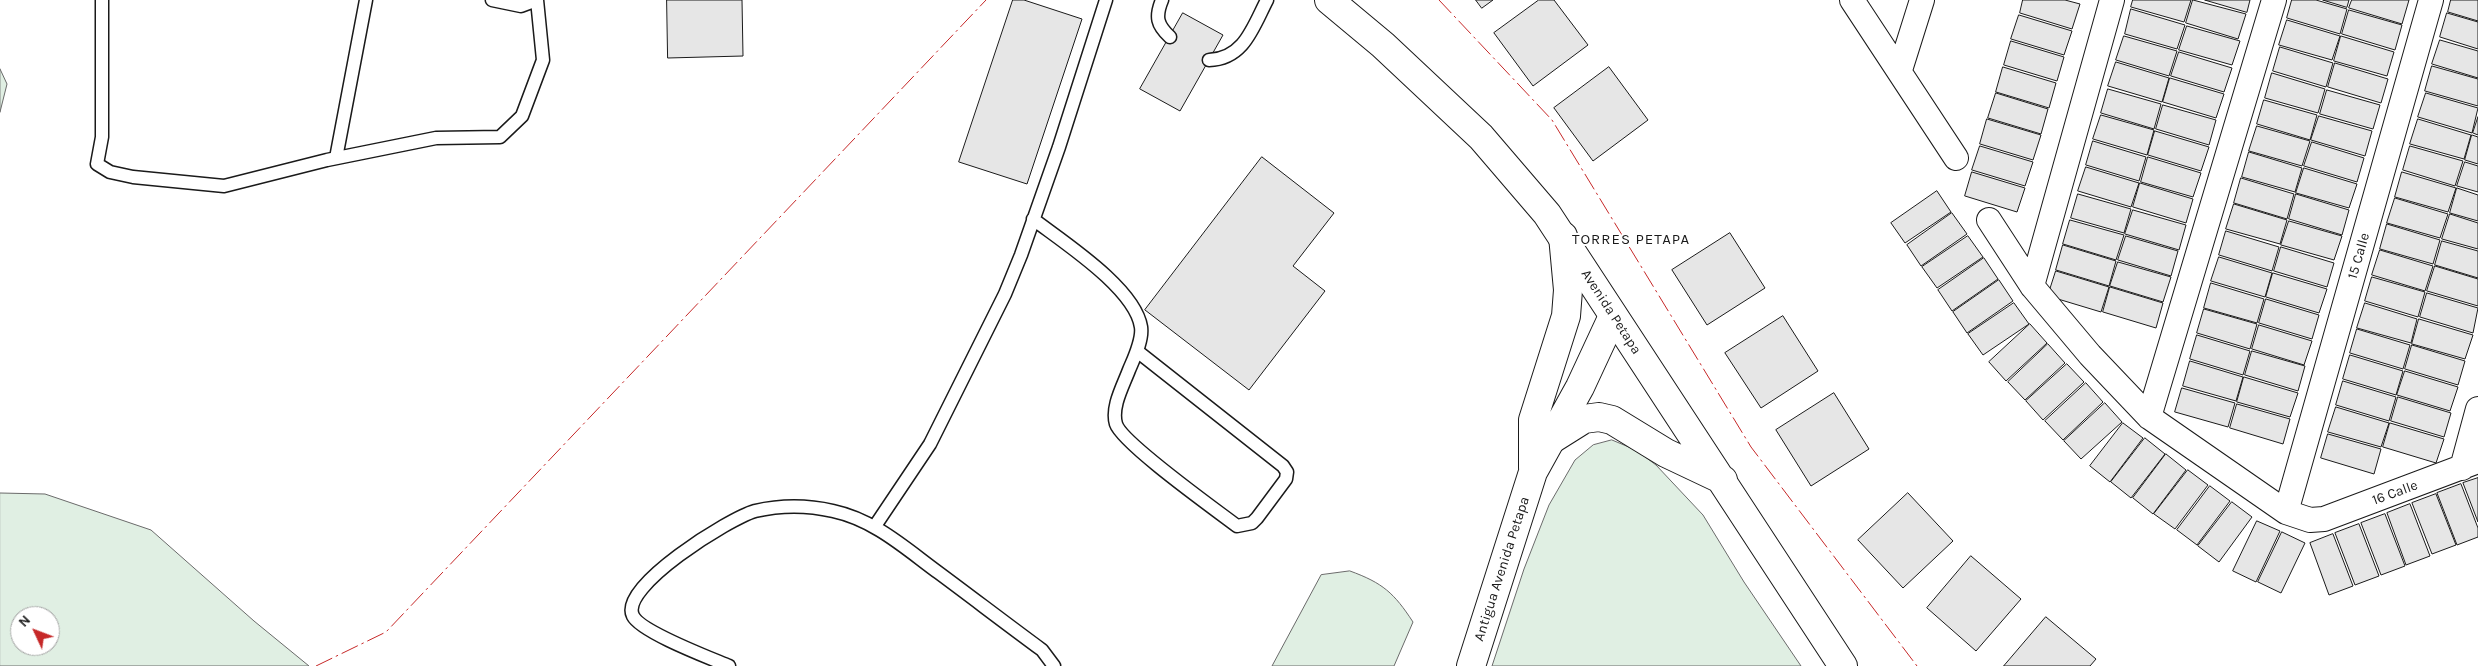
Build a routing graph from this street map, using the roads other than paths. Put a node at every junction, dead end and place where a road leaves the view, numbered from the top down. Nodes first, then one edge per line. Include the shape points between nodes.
1 (102, 0) edge
2 (366, 0) edge
3 (492, 0) edge
4 (537, 0) edge
5 (1106, 0) edge
6 (1162, 0) edge
7 (1267, 0) edge
8 (1329, 0) edge
9 (1852, 0) edge
10 (1922, 0) edge
11 (2112, 0) edge
12 (2274, 0) edge
13 (2431, 0) edge
14 (1170, 37) dead end
15 (1209, 60) dead end
16 (1900, 70) junction
17 (336, 158) junction
18 (1956, 158) dead end
19 (1033, 218) junction
20 (1989, 220) dead end
21 (1563, 236) junction
22 (2032, 286) junction
23 (1613, 316) junction
24 (1137, 351) junction
25 (2478, 409) edge
26 (2149, 417) junction
27 (1550, 441) junction
28 (2470, 464) edge
29 (1533, 472) junction
30 (1723, 480) junction
31 (2286, 512) junction
32 (875, 526) junction
33 (729, 666) edge
34 (1054, 666) edge
35 (1471, 666) edge
36 (1843, 666) edge

1 - 17 lane via 102,137 97,164 110,172 133,177 224,186
2 - 17 lane
3 - 4 lane via 521,6
4 - 17 lane via 543,60 522,116 500,136 436,138
5 - 19 lane
6 - 14 lane via 1157,20
7 - 15 lane via 1242,46 1229,57
8 - 21 main road, Avenida Petapa via 1383,45 1481,137
9 - 16 street
10 - 16 street
11 - 22 street
12 - 26 street
13 - 31 street, 15 Calle
16 - 18 street
19 - 24 lane via 1128,298 1141,328
19 - 32 lane via 1004,294 949,408 930,444
20 - 22 street
21 - 23 main road, Avenida Petapa
21 - 29 main road, Antigua Avenida Petapa via 1568,290 1566,316 1533,420
22 - 26 street via 2090,355
23 - 27 main road, Antigua Avenida Petapa
23 - 30 main road, Avenida Petapa
24 - 24 lane via 1116,408 1116,426 1134,446 1237,526 1252,523 1286,479 1287,472
25 - 28 street
26 - 31 street
27 - 29 main road, Antigua Avenida Petapa
27 - 30 main road via 1584,419 1612,420 1666,453
28 - 31 street, 16 Calle via 2324,519 2310,520
29 - 35 main road, Antigua Avenida Petapa
30 - 36 main road, Avenida Petapa
32 - 33 lane via 834,511 786,505 753,512 674,559 642,587 631,605 638,624
32 - 34 lane via 1042,650

